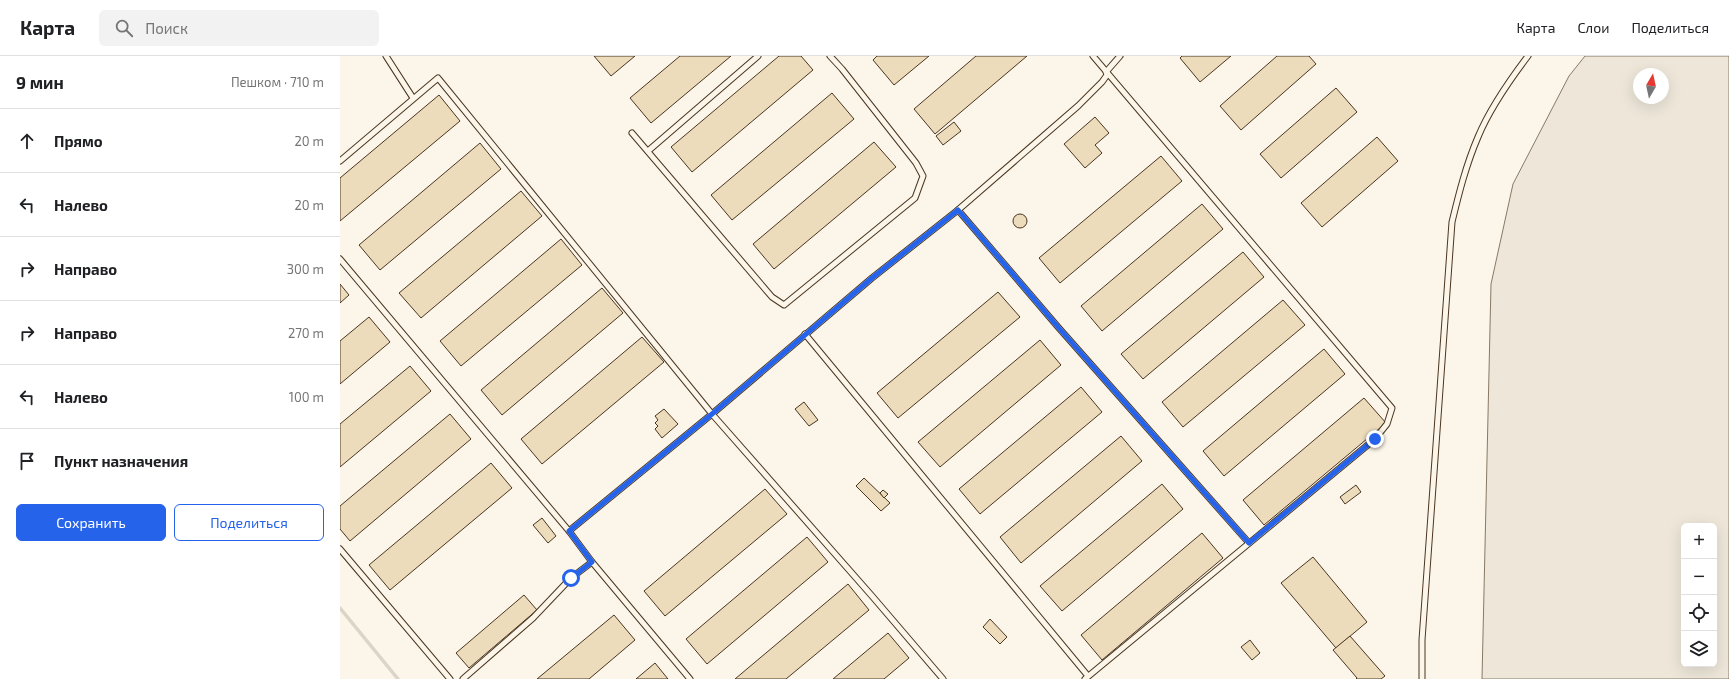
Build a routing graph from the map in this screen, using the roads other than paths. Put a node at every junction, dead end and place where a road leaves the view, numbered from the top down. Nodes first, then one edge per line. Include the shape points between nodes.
1 (386, 56) edge
2 (758, 56) edge
3 (830, 56) edge
4 (1093, 56) edge
5 (1120, 56) edge
6 (1528, 56) edge
7 (1106, 72) junction
8 (413, 98) junction
9 (632, 132) dead end
10 (648, 151) junction
11 (340, 161) edge
12 (958, 210) junction
13 (340, 259) edge
14 (805, 334) junction
15 (712, 414) junction
16 (569, 531) junction
17 (1249, 543) junction
18 (340, 549) edge
19 (592, 562) junction
20 (1087, 678) edge
21 (450, 679) edge
22 (463, 679) edge
23 (690, 679) edge
24 (943, 679) edge
25 (1422, 679) edge

1 - 8 lane
2 - 10 lane
3 - 10 lane via 916,163 923,176 915,198 784,305 772,297
4 - 7 lane
5 - 7 lane
6 - 25 lane via 1508,83 1478,136 1463,176 1452,222 1422,640
7 - 12 lane via 1107,75 1102,82 1078,106
7 - 17 lane via 1392,408 1387,424 1375,439
8 - 11 lane
8 - 15 lane via 438,78
9 - 10 lane
12 - 14 lane
12 - 17 lane
13 - 16 lane
14 - 15 lane
14 - 20 lane
15 - 16 lane
15 - 24 lane
16 - 19 lane
17 - 20 lane
18 - 21 lane
19 - 22 lane via 571,578 533,618
19 - 23 lane

